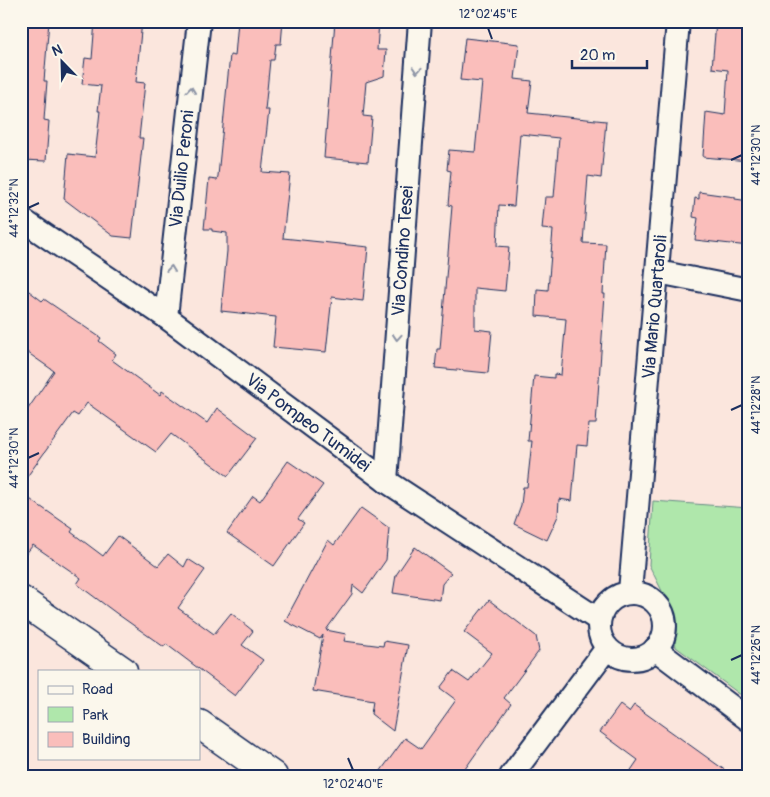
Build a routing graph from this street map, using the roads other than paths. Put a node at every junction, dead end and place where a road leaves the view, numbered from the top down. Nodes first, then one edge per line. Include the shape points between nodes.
1 (199, 21) edge
2 (420, 21) edge
3 (678, 21) edge
4 (21, 219) edge
5 (658, 272) junction
6 (749, 290) edge
7 (166, 317) junction
8 (386, 481) junction
9 (630, 592) junction
10 (21, 600) edge
11 (599, 620) junction
12 (607, 648) junction
13 (655, 649) junction
14 (122, 670) edge
15 (749, 720) edge
16 (200, 725) edge
17 (273, 776) edge
18 (512, 776) edge

7 -> 1 street, Via Duilio Peroni
2 -> 8 street, Via Condino Tesei
3 - 5 street, Via Mario Quartaroli
4 - 7 street, Via Pompeo Tumidei
5 - 6 street
5 - 9 street, Via Mario Quartaroli
7 - 8 street, Via Pompeo Tumidei
8 - 11 street, Via Pompeo Tumidei
9 - 11 street via 609,601
9 - 13 street via 652,599 660,607 665,630
10 - 14 main road
11 - 12 street via 601,640
12 - 13 street via 616,655 636,659
12 - 18 street
13 - 15 street
16 - 17 main road

